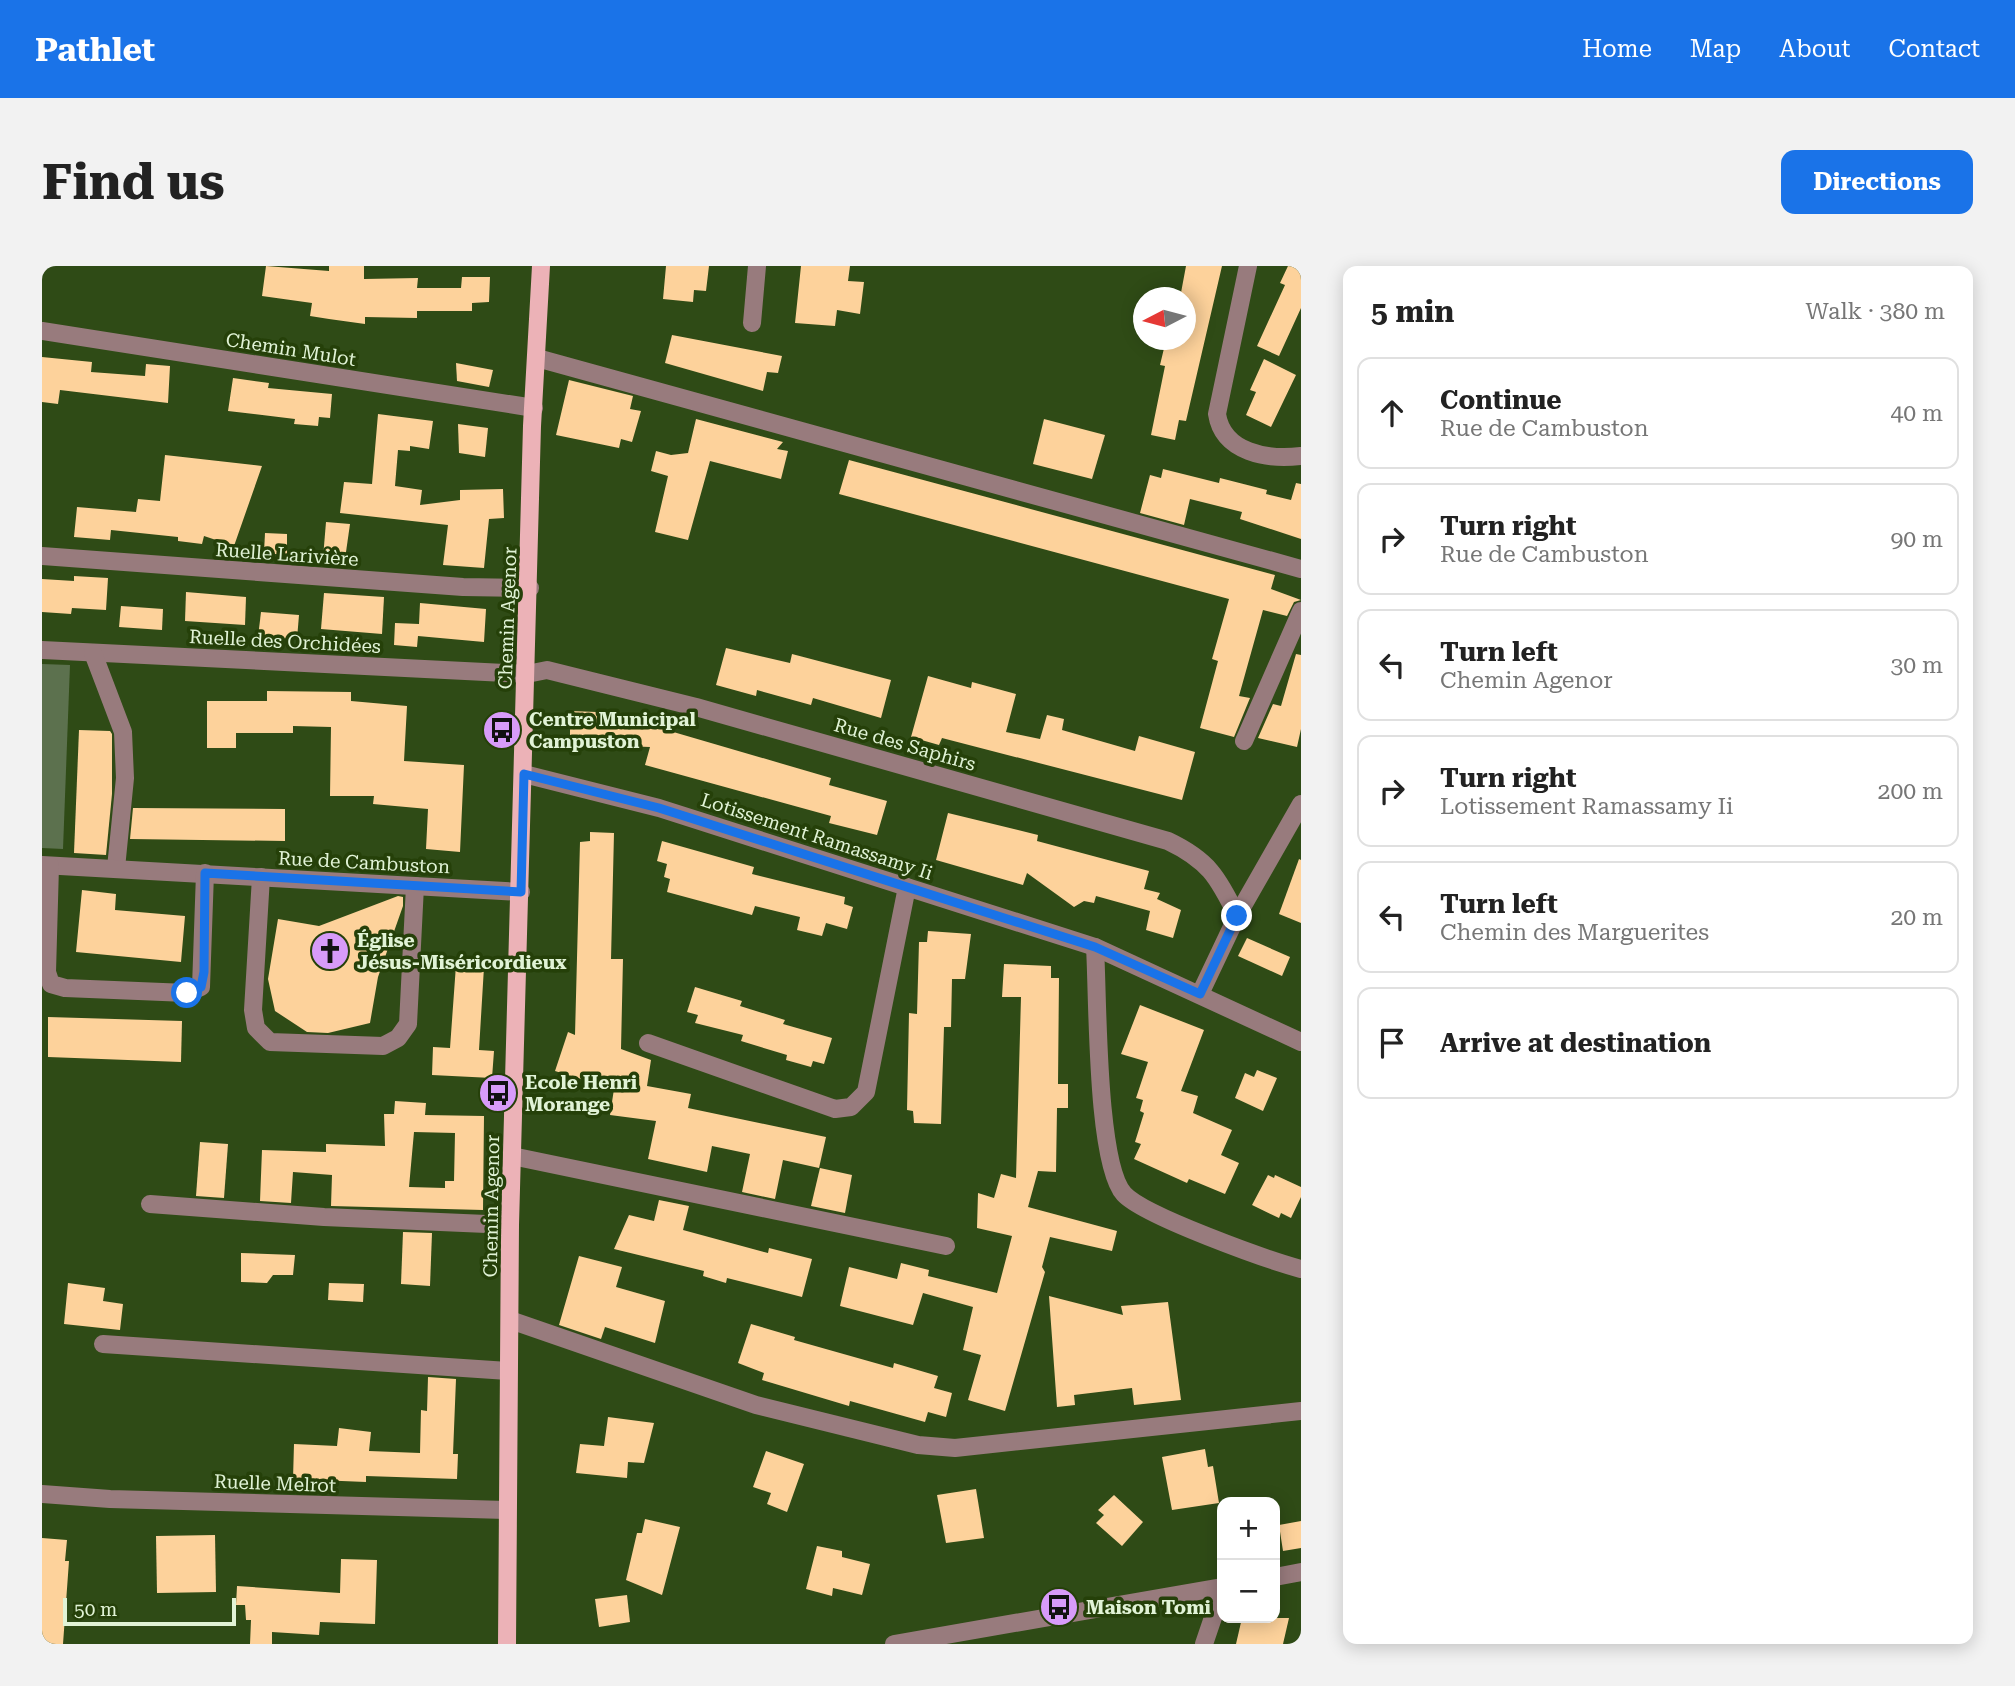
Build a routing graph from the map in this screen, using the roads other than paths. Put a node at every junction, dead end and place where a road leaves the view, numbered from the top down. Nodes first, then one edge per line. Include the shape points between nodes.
1 (541, 266) edge
2 (757, 266) edge
3 (1248, 266) edge
4 (752, 323) dead end
5 (42, 331) edge
6 (537, 358) junction
7 (534, 408) junction
8 (1301, 456) edge
9 (42, 556) edge
10 (1301, 569) edge
11 (530, 588) junction
12 (1301, 611) edge
13 (42, 650) edge
14 (93, 653) junction
15 (527, 674) junction
16 (1244, 741) dead end
17 (524, 774) junction
18 (1301, 804) edge
19 (46, 865) edge
20 (116, 868) junction
21 (205, 873) junction
22 (261, 877) junction
23 (415, 886) junction
24 (907, 887) junction
25 (521, 892) junction
26 (1237, 916) junction
27 (1095, 947) junction
28 (1200, 994) junction
29 (1301, 1042) edge
30 (648, 1043) dead end
31 (512, 1156) junction
32 (150, 1204) dead end
33 (510, 1225) junction
34 (946, 1246) dead end
35 (1301, 1269) edge
36 (510, 1321) junction
37 (103, 1344) dead end
38 (508, 1371) junction
39 (1301, 1411) edge
40 (42, 1494) edge
41 (506, 1510) junction
42 (1301, 1572) edge
43 (1280, 1576) edge
44 (1217, 1590) edge
45 (1217, 1605) edge
46 (507, 1644) edge
47 (894, 1644) edge
48 (1205, 1644) edge

1 - 6 main road, Chemin Agenor
2 - 4 street
3 - 8 street via 1217,414 1219,426 1227,439 1262,455
5 - 7 street, Chemin Mulot
6 - 7 main road, Chemin Agenor
6 - 10 street
7 - 11 main road, Chemin Agenor
9 - 11 street, Ruelle Larivière
11 - 15 main road, Chemin Agenor
12 - 16 street
13 - 14 street, Ruelle des Orchidées
14 - 15 street, Ruelle des Orchidées
14 - 20 street via 123,732 125,778
15 - 17 main road, Chemin Agenor
15 - 26 street, Rue des Saphirs via 547,670 696,707 1168,841 1195,854 1211,869
17 - 24 street, Lotissement Ramassamy Ii via 659,808
17 - 25 main road, Chemin Agenor
18 - 26 street
19 - 20 street, Rue de Cambuston
19 - 21 street, Rue de Cambuston via 51,984 92,989 187,993 201,987
20 - 21 street, Rue de Cambuston
21 - 22 street, Rue de Cambuston
22 - 23 street, Rue de Cambuston
22 - 23 street via 253,1010 256,1028 270,1042 383,1046 398,1038 408,1024
23 - 25 street, Rue de Cambuston
24 - 27 street, Lotissement Ramassamy Ii
24 - 30 street via 866,1092 851,1107 835,1109
25 - 31 main road, Chemin Agenor
26 - 28 street
27 - 28 street, Lotissement Ramassamy Ii
27 - 35 street via 1105,1130 1115,1180 1137,1206
28 - 29 street, Lotissement Ramassamy Ii
31 - 33 main road, Chemin Agenor
31 - 34 street
32 - 33 street
33 - 36 main road, Chemin Agenor
36 - 38 main road, Chemin Agenor
36 - 39 street via 756,1405 918,1445 955,1448
37 - 38 street
38 - 41 main road, Chemin Agenor
40 - 41 street, Ruelle Melrot
41 - 46 main road, Chemin Agenor
42 - 43 street
44 - 47 street
45 - 48 street

